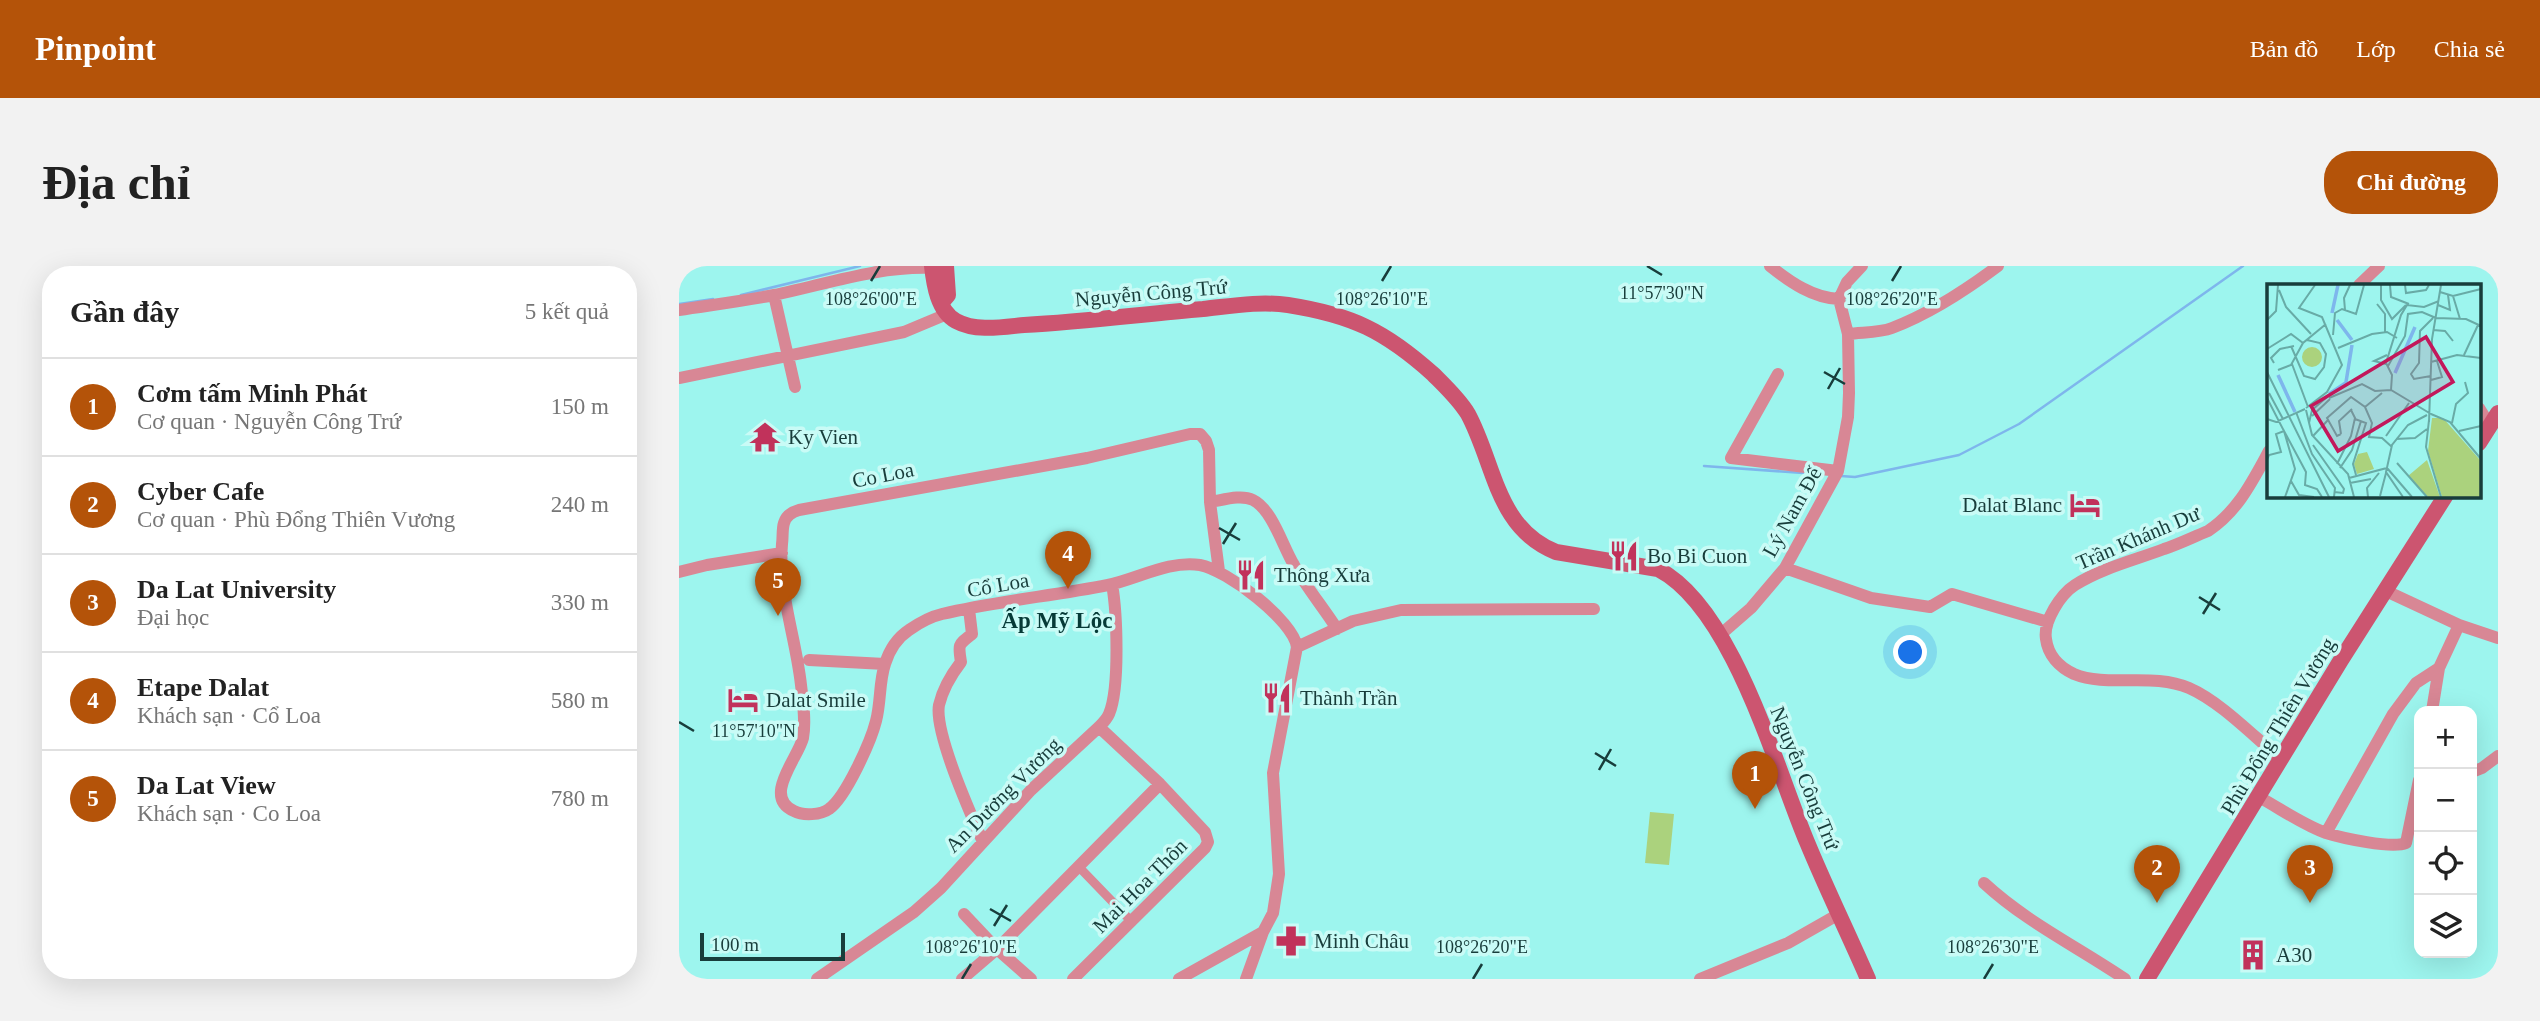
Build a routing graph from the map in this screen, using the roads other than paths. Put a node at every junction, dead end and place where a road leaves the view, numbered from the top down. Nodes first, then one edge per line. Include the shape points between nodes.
1 (1770, 266) edge
2 (1862, 266) edge
3 (1998, 266) edge
4 (2379, 266) edge
5 (939, 267) edge
6 (2360, 284) edge
7 (774, 295) junction
8 (1839, 299) junction
9 (945, 308) junction
10 (679, 310) edge
11 (1848, 334) junction
12 (788, 355) junction
13 (1778, 374) dead end
14 (679, 378) edge
15 (795, 387) dead end
16 (2480, 410) edge
17 (2498, 413) edge
18 (2483, 437) edge
19 (2267, 455) edge
20 (1838, 471) junction
21 (2445, 497) edge
22 (1210, 502) junction
23 (782, 552) junction
24 (1785, 568) junction
25 (1219, 571) junction
26 (679, 572) edge
27 (1112, 584) junction
28 (2386, 591) junction
29 (969, 609) junction
30 (1594, 609) dead end
31 (2048, 622) junction
32 (2459, 625) junction
33 (1337, 629) junction
34 (1720, 635) junction
35 (2498, 638) edge
36 (1297, 648) junction
37 (809, 660) dead end
38 (885, 664) junction
39 (2439, 668) junction
40 (2432, 706) edge
41 (1099, 727) junction
42 (2498, 756) edge
43 (2281, 760) junction
44 (2477, 770) edge
45 (1160, 784) junction
46 (2259, 797) junction
47 (2414, 804) edge
48 (2326, 833) junction
49 (982, 840) junction
50 (1078, 866) junction
51 (1984, 883) dead end
52 (964, 914) dead end
53 (1839, 914) junction
54 (1132, 922) junction
55 (1263, 932) junction
56 (997, 949) junction
57 (817, 979) edge
58 (962, 979) edge
59 (1031, 979) edge
60 (1073, 979) edge
61 (1179, 979) edge
62 (1246, 979) edge
63 (1700, 979) edge
64 (1868, 979) edge
65 (2125, 979) edge
66 (2147, 979) edge

1 - 8 street via 1792,283
2 - 8 street
3 - 11 street via 1933,308 1890,329
4 - 6 street
5 - 7 street via 873,272
5 - 9 main road via 935,295
7 - 10 street
7 - 12 street
8 - 11 street, Lý Nam Đế
9 - 12 street via 904,332
9 - 34 main road, Nguyễn Công Trứ via 964,324 994,327 1276,304 1351,319 1391,340 1443,383 1466,412 1500,495 1527,536 1556,552 1640,565 1671,576
11 - 20 street, Lý Nam Đế via 1849,417
12 - 14 street
12 - 15 street
13 - 20 street via 1731,458
16 - 18 street
17 - 18 main road
19 - 31 street, Trần Khánh Dư via 2247,493 2220,523 2075,585 2064,594
20 - 24 street, Lý Nam Đế
21 - 28 main road, Phù Đổng Thiên Vương
22 - 23 street, Co Loa via 1209,450 1200,434 1191,434 1087,458 799,510 784,523
22 - 25 street, Co Loa
22 - 33 street via 1249,498 1257,502
23 - 26 street
23 - 38 street, Co Loa via 804,720 799,752 780,792 793,811 829,809 856,770 876,723
24 - 31 street via 1871,597 1930,607 1952,594
24 - 34 street, Lý Nam Đế
25 - 27 street, Cổ Loa via 1178,565
25 - 36 street via 1283,621 1296,638
27 - 29 street, Cổ Loa
27 - 41 street, An Dương Vương via 1117,611 1113,694 1109,715
28 - 32 street
28 - 43 main road, Phù Đổng Thiên Vương
29 - 38 street, Cổ Loa via 927,618 898,639
29 - 49 street via 972,634 958,649 961,662 947,680 939,724
30 - 33 street via 1401,610
31 - 43 street via 2049,652 2066,670 2094,679 2158,680 2190,688
32 - 35 street
32 - 39 street
33 - 36 street
34 - 53 main road, Nguyễn Công Trứ
36 - 55 street via 1273,773 1278,886 1273,913
37 - 38 street
39 - 40 street
39 - 48 street via 2416,683 2393,714
41 - 45 street, Mai Hoa Thôn
41 - 49 street, An Dương Vương
42 - 44 street
43 - 46 main road, Phù Đổng Thiên Vương
45 - 50 street
45 - 54 street, Mai Hoa Thôn via 1205,832 1208,842
46 - 48 street
46 - 66 main road, Phù Đổng Thiên Vương
47 - 48 street via 2406,843 2399,846
49 - 57 street, An Dương Vương via 914,912
50 - 54 street
50 - 56 street
51 - 65 street via 2025,917
52 - 56 street
53 - 63 street via 1788,943
53 - 64 main road, Nguyễn Công Trứ
54 - 60 street, Mai Hoa Thôn
55 - 61 street
55 - 62 street
56 - 58 street
56 - 59 street

